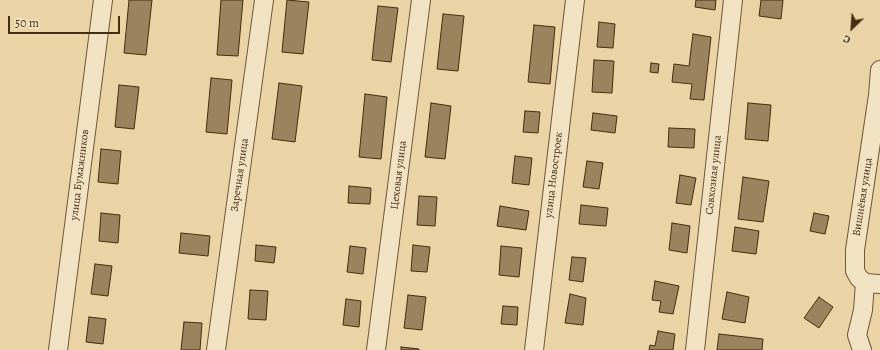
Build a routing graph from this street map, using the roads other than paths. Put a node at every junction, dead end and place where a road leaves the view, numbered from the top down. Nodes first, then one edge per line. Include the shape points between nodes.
1 (103, 0) edge
2 (264, 0) edge
3 (421, 0) edge
4 (575, 0) edge
5 (733, 0) edge
6 (880, 70) edge
7 (872, 283) edge
8 (58, 350) edge
9 (216, 350) edge
10 (376, 350) edge
11 (534, 350) edge
12 (695, 350) edge
13 (862, 350) edge

1 - 8 street, улица Бумажников
2 - 9 street, Заречная улица
3 - 10 street, Цеховая улица
4 - 11 street, улица Новостроек
5 - 12 street, Совхозная улица
6 - 7 street, Вишнёвая улица via 855,250 855,271 859,278
7 - 13 street via 857,336

